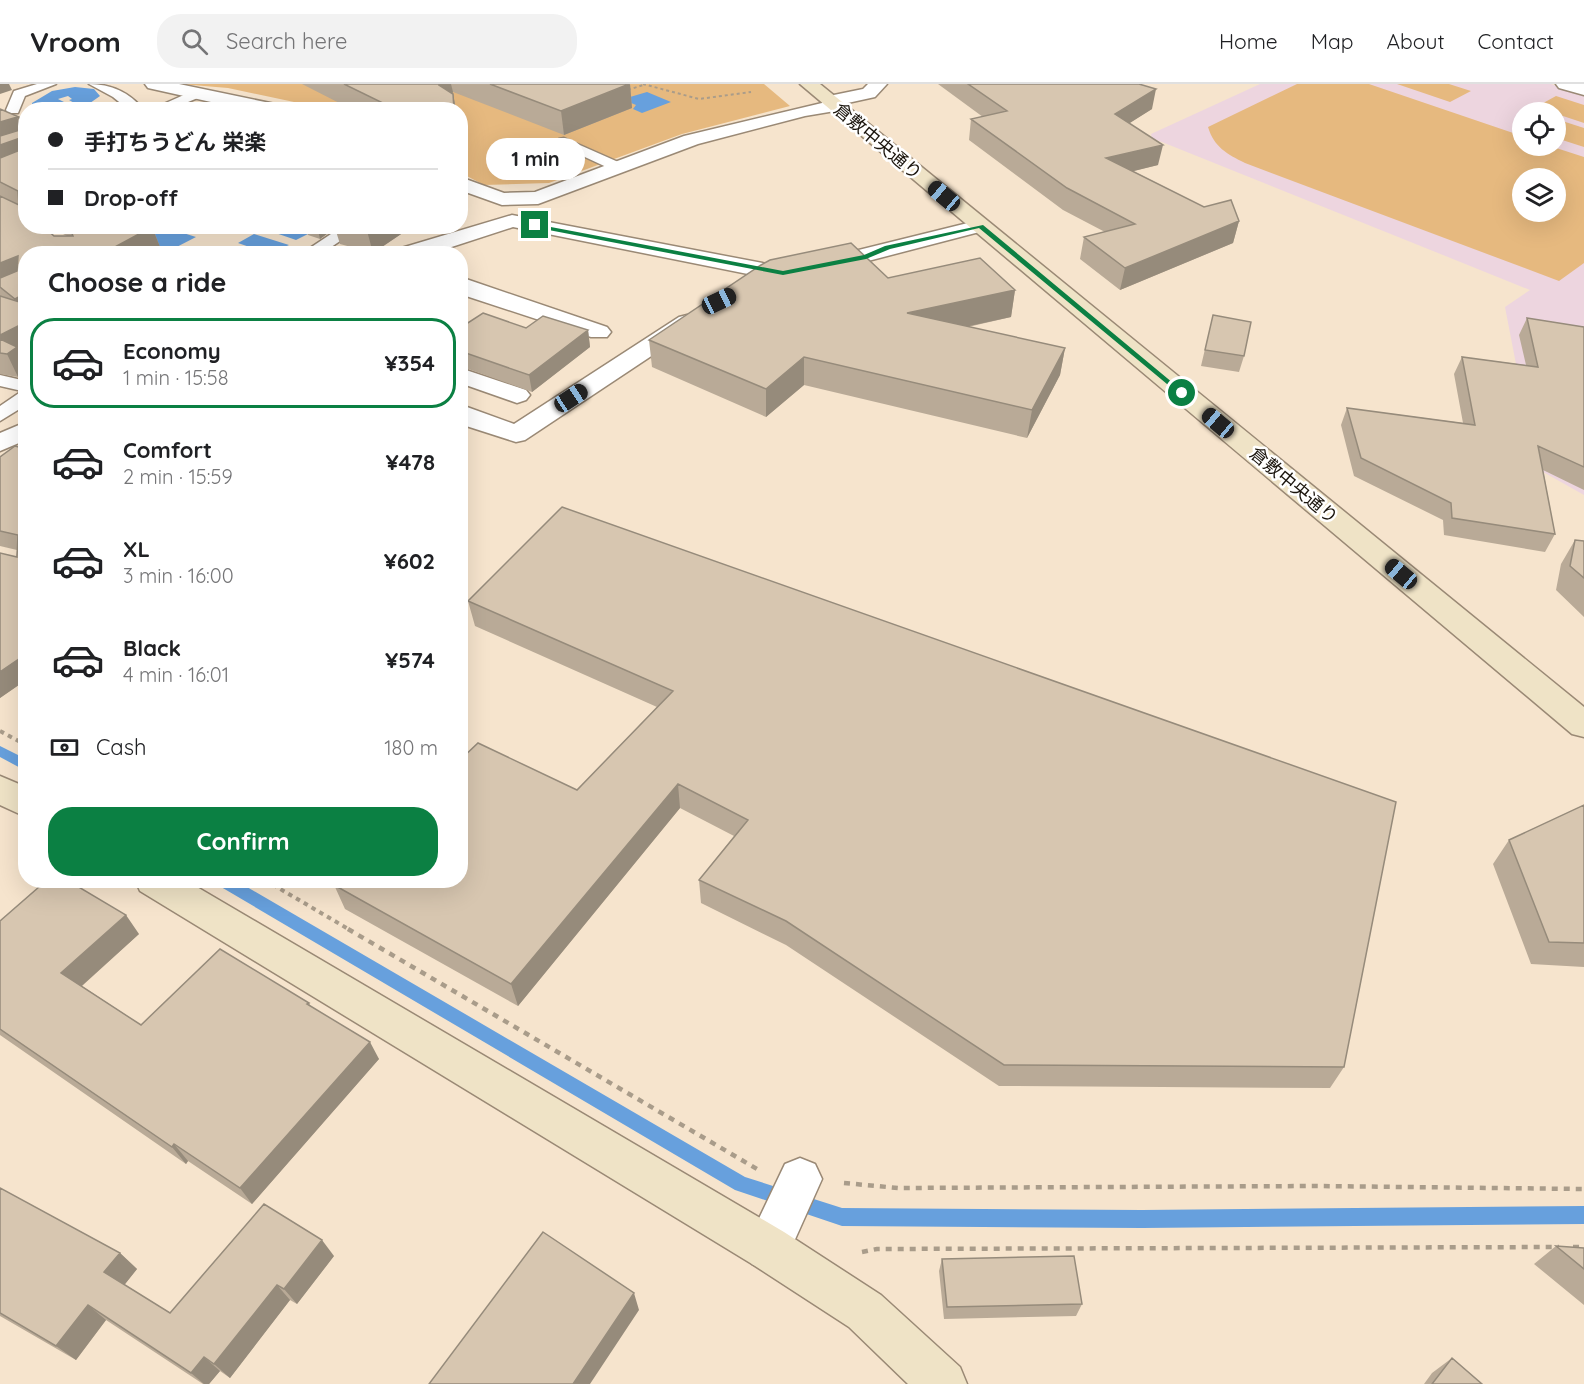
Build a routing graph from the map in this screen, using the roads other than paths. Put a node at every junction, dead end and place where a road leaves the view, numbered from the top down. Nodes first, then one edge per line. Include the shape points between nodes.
1 (50, 84) edge
2 (95, 84) edge
3 (154, 84) edge
4 (809, 84) edge
5 (878, 84) edge
6 (1565, 84) edge
7 (1584, 90) edge
8 (195, 94) junction
9 (128, 102) edge
10 (176, 102) edge
11 (235, 102) edge
12 (833, 103) junction
13 (7, 107) edge
14 (564, 142) edge
15 (620, 168) junction
16 (468, 186) edge
17 (538, 198) junction
18 (512, 221) junction
19 (980, 226) junction
20 (342, 234) edge
21 (322, 246) edge
22 (432, 246) edge
23 (783, 273) junction
24 (468, 287) edge
25 (745, 288) edge
26 (709, 307) edge
27 (599, 332) dead end
28 (468, 378) edge
29 (0, 380) edge
30 (18, 385) edge
31 (518, 395) edge
32 (18, 402) edge
33 (0, 415) edge
34 (468, 416) edge
35 (18, 434) edge
36 (0, 443) edge
37 (1584, 725) edge
38 (0, 789) edge
39 (18, 799) edge
40 (168, 888) edge
41 (943, 1384) edge

1 - 13 lane via 20,94
2 - 9 lane
3 - 8 street
4 - 12 street, 倉敷中央通り
5 - 12 street via 869,93
6 - 7 street
8 - 10 lane
8 - 11 street
12 - 15 street via 691,140
12 - 19 street, 倉敷中央通り
14 - 15 lane
15 - 17 street
16 - 17 street via 502,199
17 - 18 street
18 - 22 street
18 - 23 street
19 - 23 street via 888,247 866,257
19 - 37 street, 倉敷中央通り
20 - 21 lane
23 - 25 street
24 - 27 street
26 - 34 street via 516,434
28 - 31 street
29 - 30 lane
32 - 33 lane
35 - 36 street
38 - 39 street
40 - 41 street via 787,1221 865,1311

